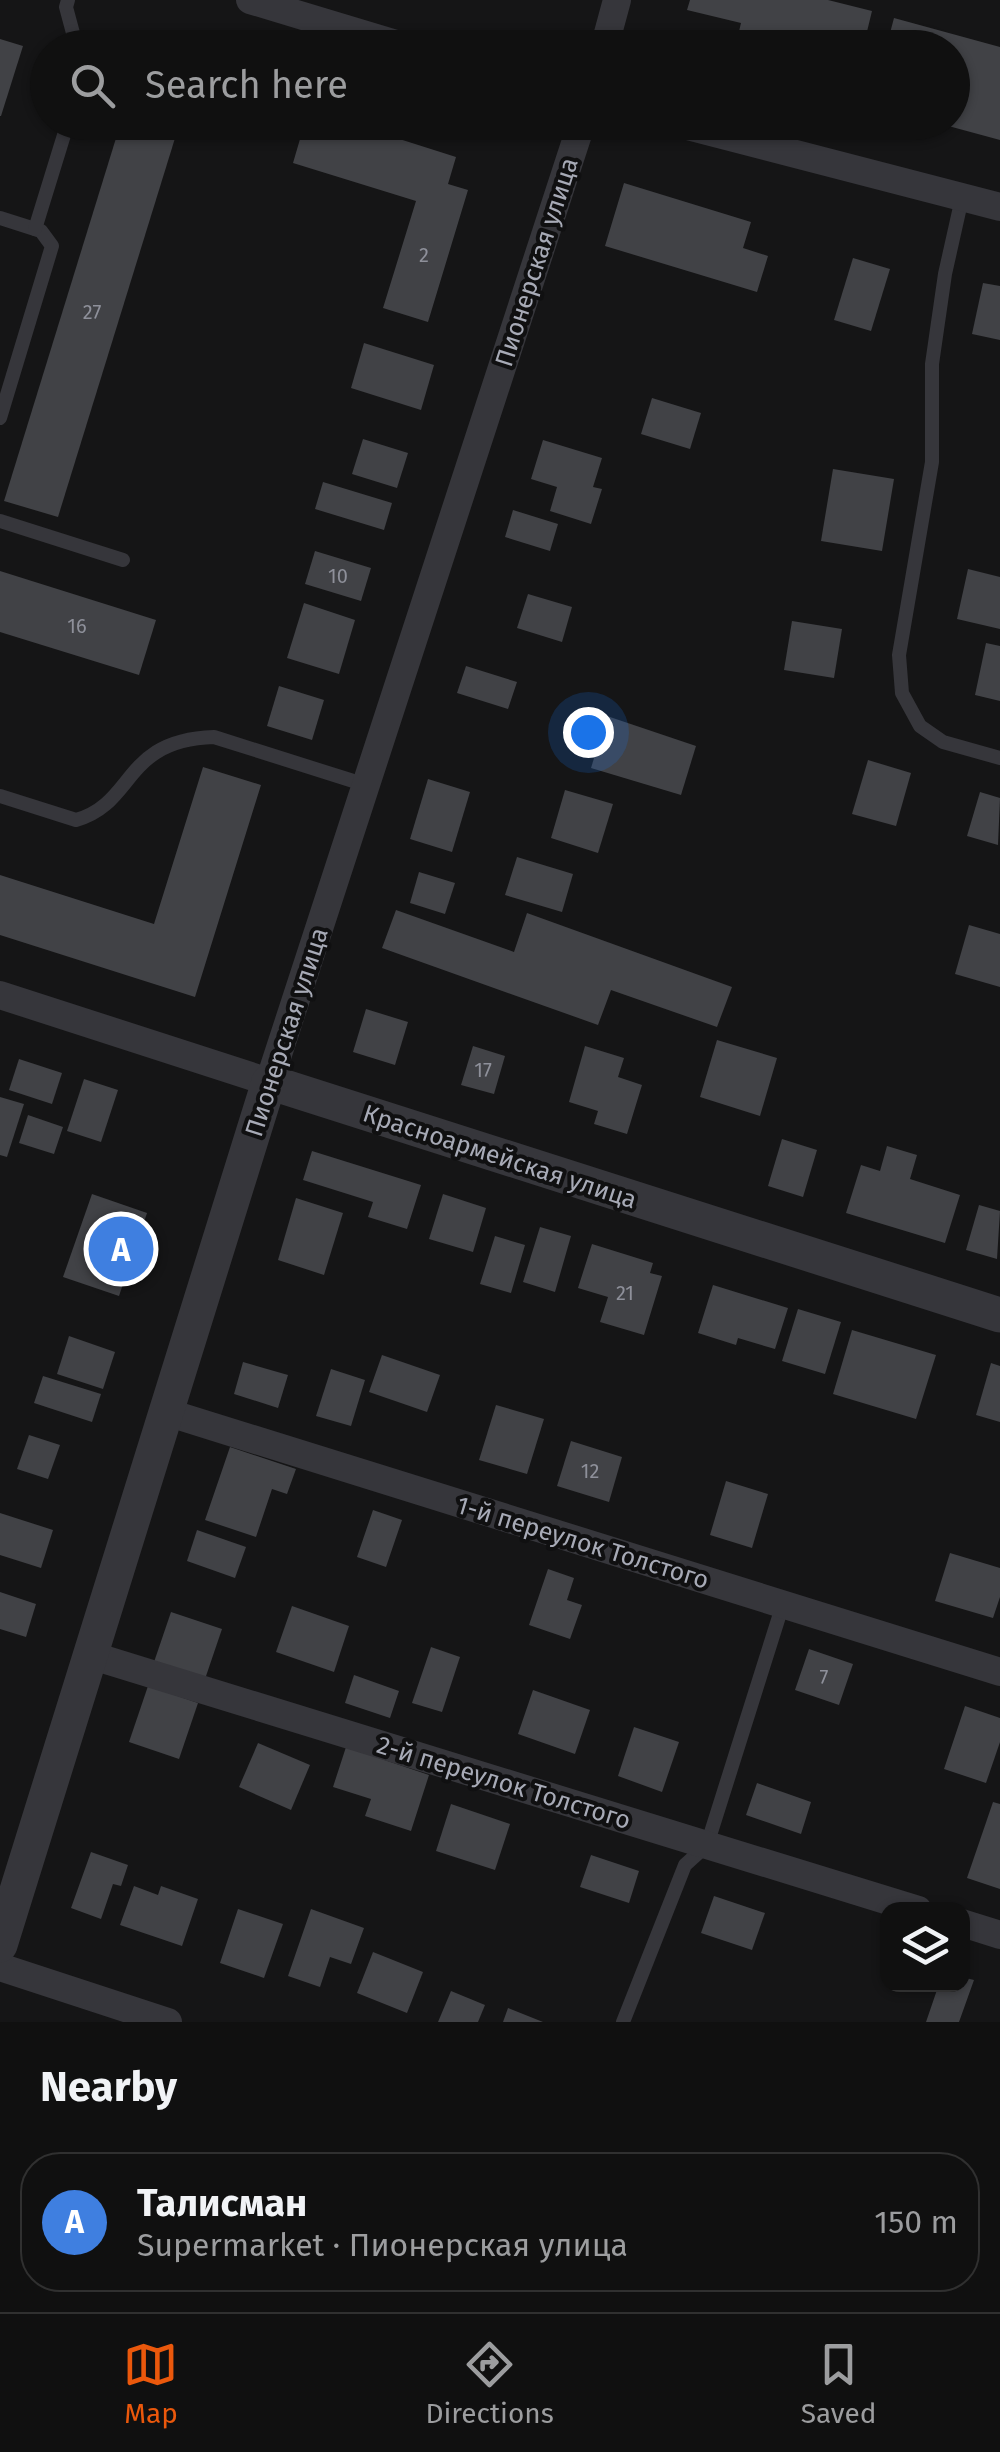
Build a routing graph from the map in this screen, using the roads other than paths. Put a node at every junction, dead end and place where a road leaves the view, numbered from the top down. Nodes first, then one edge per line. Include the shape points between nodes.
1 (68, 0) edge
2 (250, 0) edge
3 (617, 0) edge
4 (72, 30) edge
5 (349, 30) edge
6 (609, 30) edge
7 (62, 140) edge
8 (576, 140) edge
9 (741, 140) edge
10 (962, 198) junction
11 (1000, 208) edge
12 (0, 218) edge
13 (35, 229) junction
14 (0, 418) edge
15 (0, 521) edge
16 (123, 560) dead end
17 (1000, 758) edge
18 (366, 785) junction
19 (0, 796) edge
20 (0, 995) edge
21 (269, 1082) junction
22 (1000, 1315) edge
23 (166, 1412) junction
24 (783, 1604) junction
25 (90, 1655) junction
26 (1000, 1672) edge
27 (707, 1844) junction
28 (892, 1902) edge
29 (970, 1926) edge
30 (1000, 1935) edge
31 (0, 1946) edge
32 (0, 1966) edge
33 (168, 2022) edge
34 (623, 2022) edge

1 - 4 lane
2 - 5 street
3 - 6 street
7 - 13 lane
8 - 18 street, Пионерская улица
9 - 10 street
10 - 11 street
10 - 17 lane via 935,346 932,462 898,655 902,693 920,726 942,742
12 - 13 lane
13 - 14 lane via 52,246
15 - 16 lane
18 - 19 lane via 214,738 190,738 153,752 88,817 76,820
18 - 21 street, Пионерская улица
20 - 21 street, Красноармейская улица
21 - 22 street, Красноармейская улица
21 - 23 street, Пионерская улица
23 - 24 street, 1-й переулок Толстого
23 - 25 street, Пионерская улица
24 - 26 street, 1-й переулок Толстого
24 - 27 lane
25 - 27 street, 2-й переулок Толстого
25 - 31 street, Пионерская улица
27 - 28 street, 2-й переулок Толстого
27 - 34 lane via 685,1865
29 - 30 street
32 - 33 street

